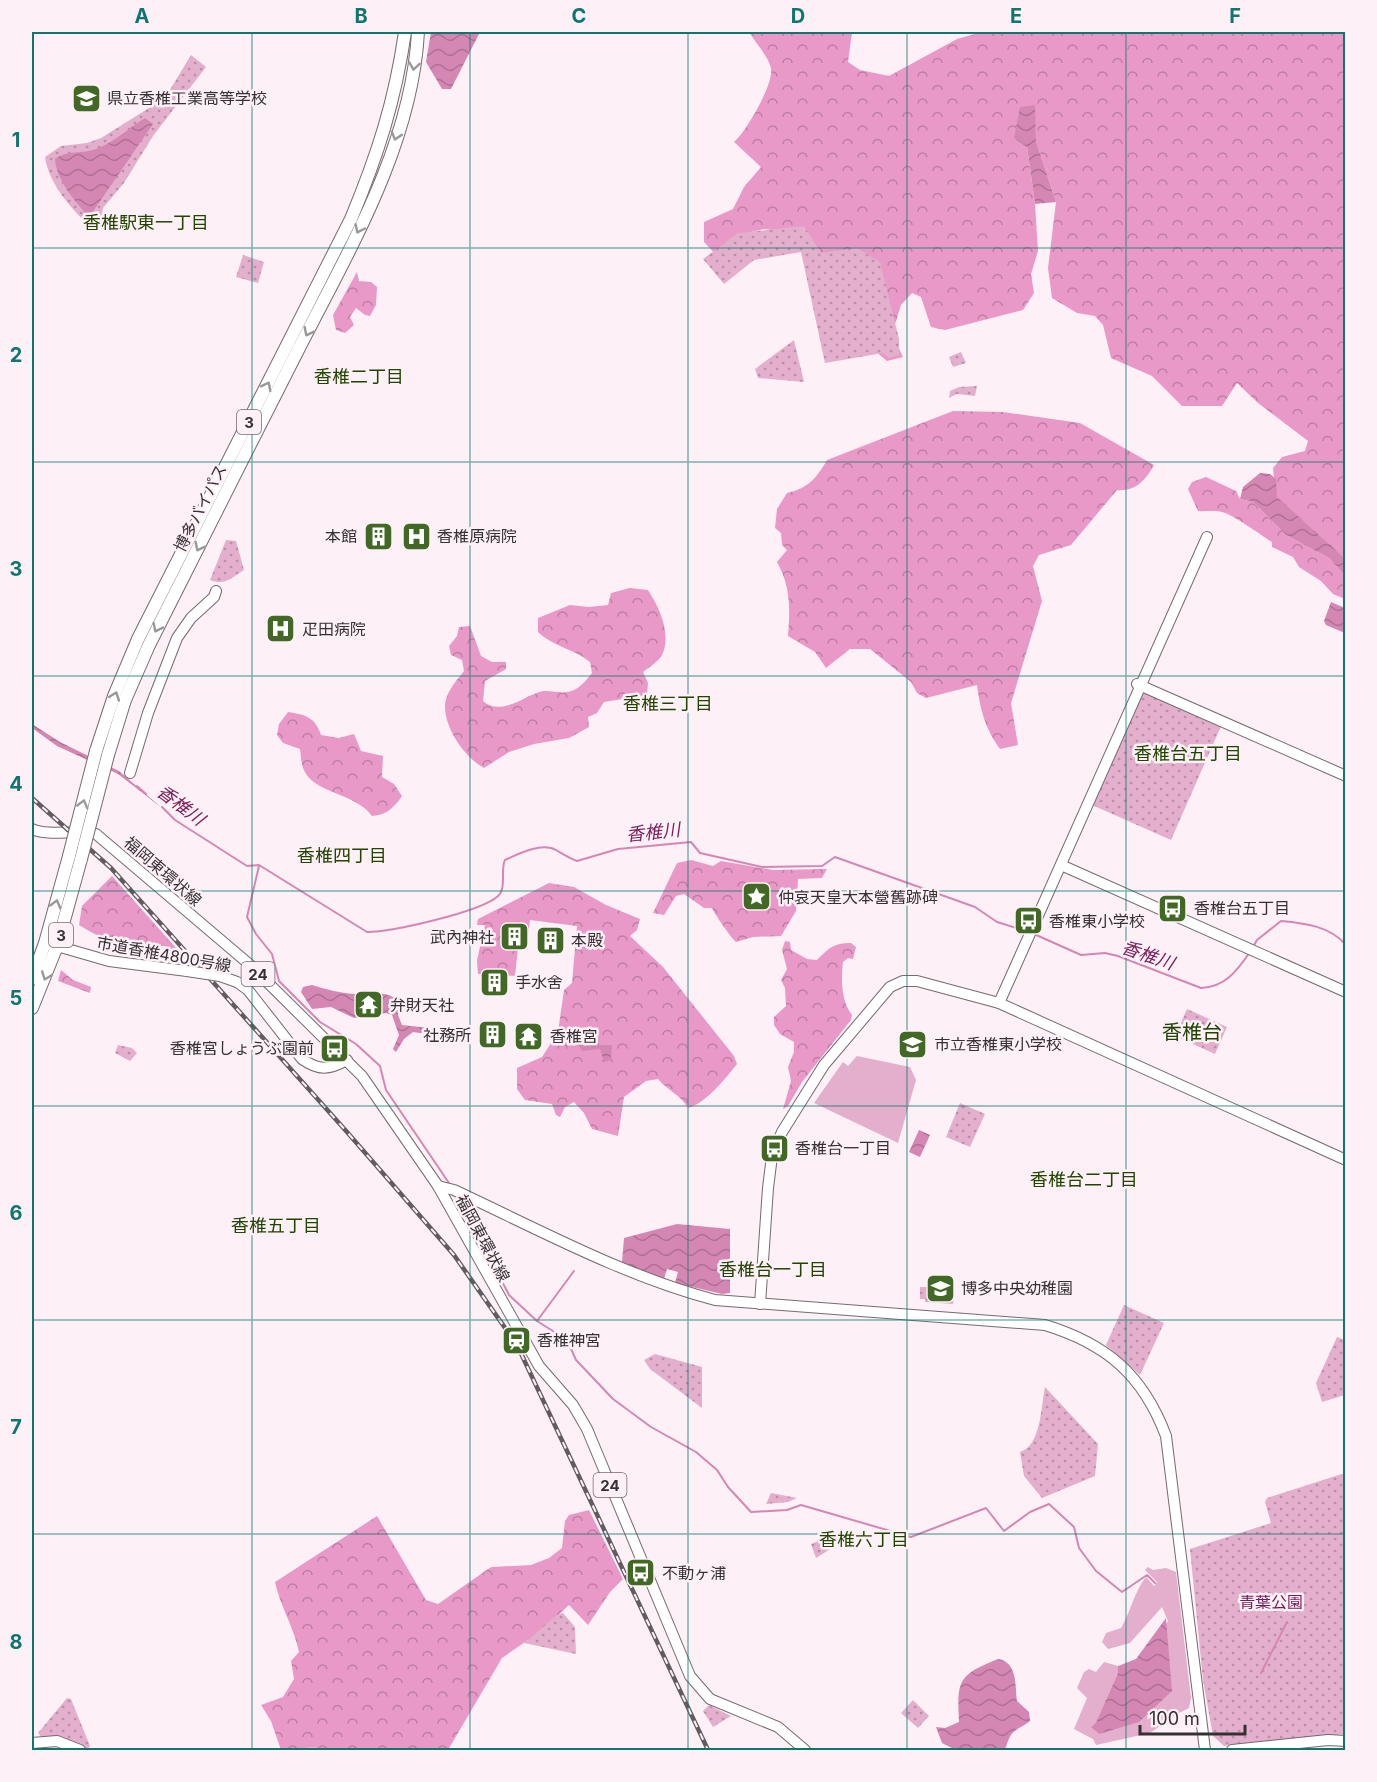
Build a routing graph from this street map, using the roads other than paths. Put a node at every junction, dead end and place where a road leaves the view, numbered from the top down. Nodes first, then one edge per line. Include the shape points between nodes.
1 (405, 32) edge
2 (418, 32) edge
3 (376, 175) junction
4 (1207, 537) dead end
5 (216, 591) dead end
6 (1140, 685) junction
7 (130, 773) dead end
8 (1346, 776) edge
9 (32, 829) edge
10 (1061, 866) junction
11 (51, 944) junction
12 (32, 979) edge
13 (1346, 992) edge
14 (999, 1003) junction
15 (32, 1008) edge
16 (347, 1060) junction
17 (1346, 1160) edge
18 (438, 1186) junction
19 (760, 1304) junction
20 (1346, 1741) edge
21 (32, 1743) edge
22 (80, 1750) edge
23 (805, 1750) edge
24 (1204, 1750) edge
25 (1232, 1750) edge

1 - 3 highway, 博多バイパス / 3 via 394,102
2 -> 3 highway, 博多バイパス / 3 via 410,93
3 - 11 highway, 博多バイパス / 3, bridge via 149,645 102,753
4 - 6 street
5 - 7 street via 177,638
6 - 8 street
6 - 10 street
9 - 16 street, 福岡東環状線 / 24 via 96,834 249,964
10 - 13 street
10 - 14 street
11 - 12 highway, 博多バイパス / 3
11 -> 15 highway, 博多バイパス / 3
11 - 16 street, 市道香椎4800号線, bridge via 110,961 220,976 237,982 248,990 302,1059 312,1066 330,1069
14 - 17 street
14 - 19 street via 917,981 895,983 824,1065 795,1109 772,1156
16 - 18 street, 福岡東環状線 / 24
18 - 19 street via 673,1289 715,1300
18 - 23 street, 福岡東環状線 / 24 via 539,1366 573,1405 587,1429 690,1676 710,1699 778,1727
19 - 24 street via 1045,1325 1087,1341 1123,1366 1149,1399 1166,1436
20 - 25 street
21 - 22 street via 57,1741

